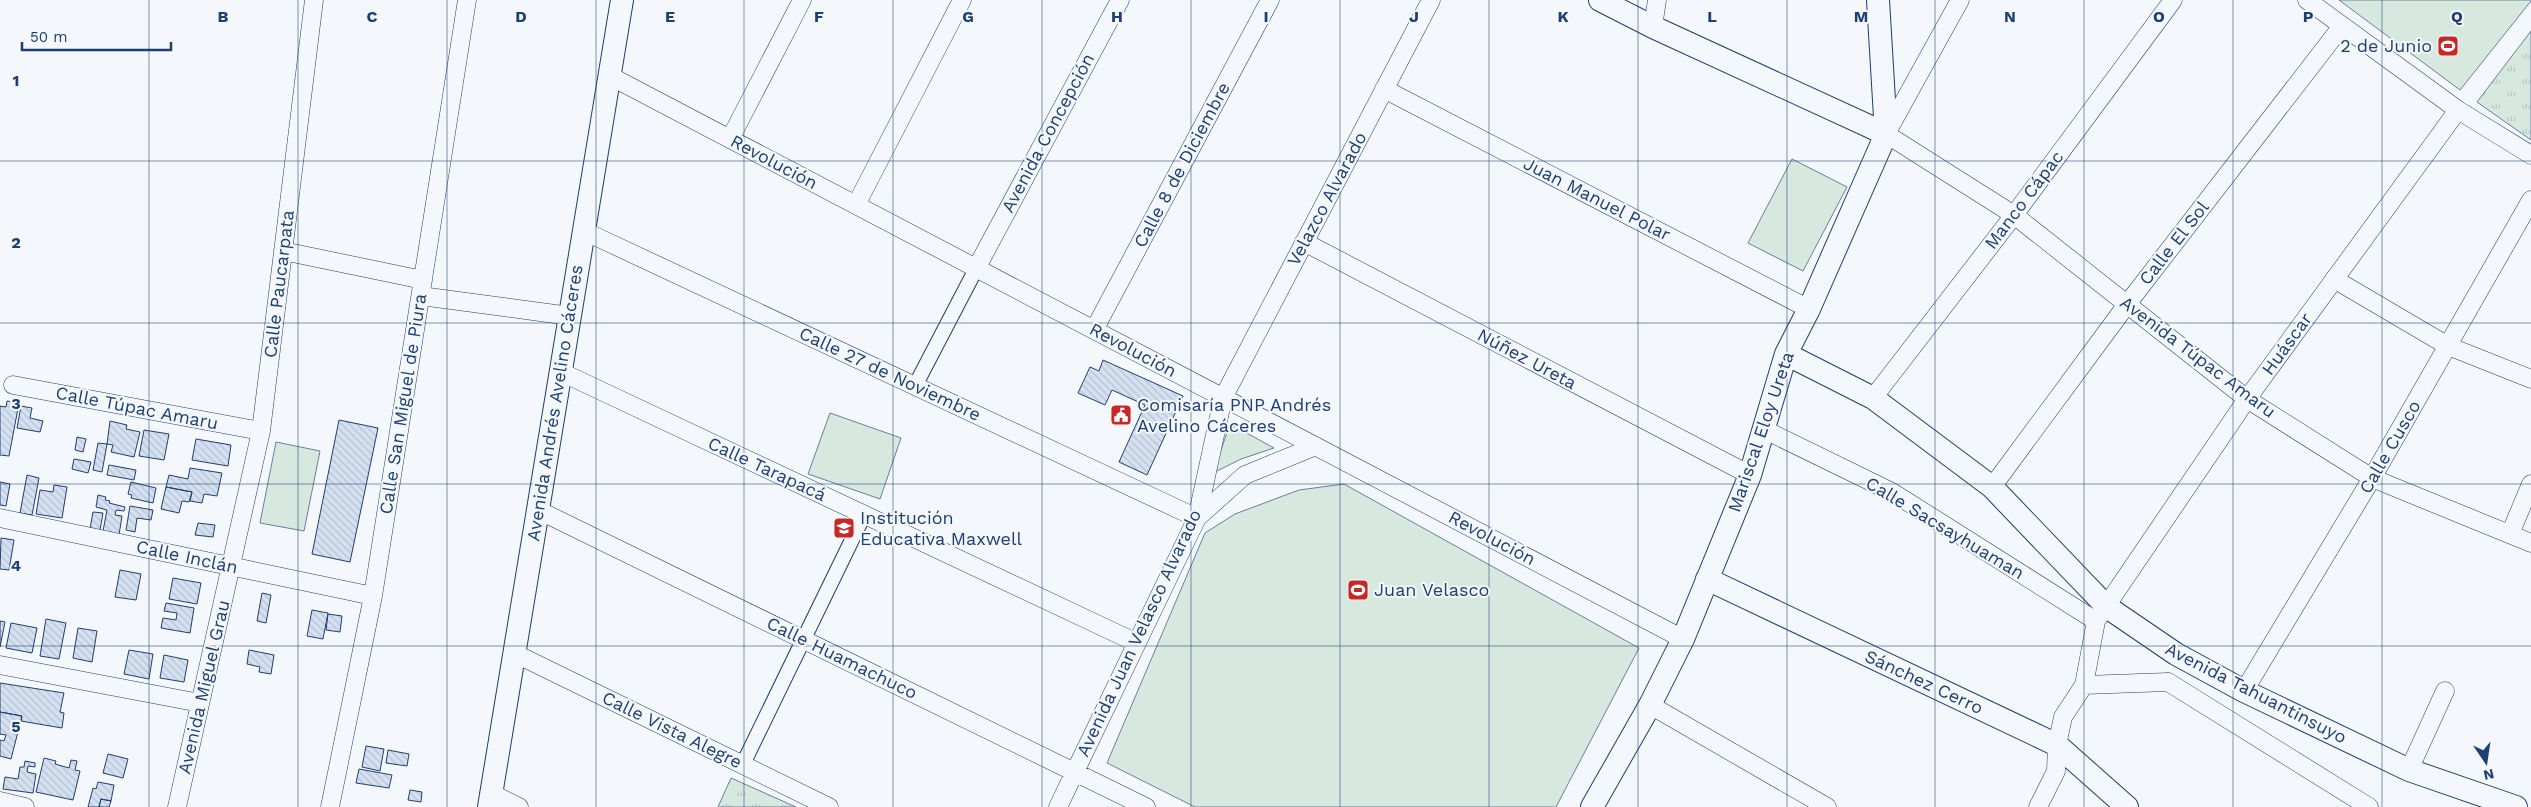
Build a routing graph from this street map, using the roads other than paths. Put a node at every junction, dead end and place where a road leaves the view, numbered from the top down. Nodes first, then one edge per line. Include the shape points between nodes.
1 (314, 0) edge
2 (467, 0) edge
3 (622, 0) edge
4 (802, 0) edge
5 (962, 0) edge
6 (1120, 0) edge
7 (1270, 0) edge
8 (1431, 0) edge
9 (1600, 0) edge
10 (1657, 0) edge
11 (1878, 0) edge
12 (1960, 0) edge
13 (2173, 0) edge
14 (2307, 0) edge
15 (2342, 26) junction
16 (1653, 27) junction
17 (610, 76) junction
18 (1384, 89) junction
19 (2458, 110) junction
20 (1886, 134) junction
21 (730, 139) junction
22 (2531, 154) edge
23 (2531, 200) edge
24 (856, 205) junction
25 (2014, 215) junction
26 (584, 231) junction
27 (1304, 242) junction
28 (283, 251) junction
29 (977, 267) junction
30 (2334, 279) junction
31 (422, 288) junction
32 (2128, 304) junction
33 (1809, 309) junction
34 (570, 316) junction
35 (1094, 330) junction
36 (2448, 346) junction
37 (1786, 354) junction
38 (561, 372) junction
39 (2531, 379) edge
40 (13, 385) dead end
41 (915, 386) junction
42 (1223, 398) junction
43 (1873, 398) junction
44 (2247, 399) junction
45 (1763, 429) junction
46 (261, 432) junction
47 (1316, 446) junction
48 (1750, 475) junction
49 (2372, 478) junction
50 (2531, 484) edge
51 (1992, 487) junction
52 (538, 510) junction
53 (864, 515) junction
54 (0, 518) edge
55 (1197, 518) junction
56 (2510, 534) junction
57 (2531, 543) edge
58 (231, 566) junction
59 (1707, 579) junction
60 (373, 596) junction
61 (2102, 614) junction
62 (1682, 638) junction
63 (803, 639) junction
64 (1137, 643) junction
65 (514, 653) junction
66 (2176, 654) junction
67 (0, 665) edge
68 (2168, 682) junction
69 (2084, 685) junction
70 (2244, 691) junction
71 (2445, 691) dead end
72 (200, 703) junction
73 (1650, 705) junction
74 (2057, 745) junction
75 (742, 764) junction
76 (2409, 770) junction
77 (1075, 772) junction
78 (490, 800) edge
79 (0, 801) edge
80 (25, 807) edge
81 (177, 807) edge
82 (330, 807) edge
83 (519, 807) edge
84 (830, 807) edge
85 (1058, 807) edge
86 (1146, 807) edge
87 (1592, 807) edge
88 (1827, 807) edge
89 (2038, 807) edge
90 (2127, 807) edge
91 (2369, 807) edge
92 (2516, 807) edge

1 - 28 street, Calle Paucarpata
2 - 31 street, Calle San Miguel de Piura
3 - 17 street, Avenida Andrés Avelino Cáceres
4 - 21 street
5 - 24 street
6 - 29 street, Avenida Concepción
7 - 35 street, Calle 8 de Diciembre
8 - 18 street, Velazco Alvarado
9 - 16 street
10 - 16 street
11 - 20 street
12 - 20 street
13 - 25 street, Manco Cápac
14 - 15 street
15 - 19 street
15 - 32 street, Calle El Sol
16 - 20 street
17 - 21 street, Revolución
17 - 26 street, Avenida Andrés Avelino Cáceres
18 - 27 street, Velazco Alvarado
18 - 33 street, Juan Manuel Polar
19 - 22 street
19 - 30 street, Huáscar
20 - 25 street, Avenida Túpac Amaru
20 - 33 street, Mariscal Eloy Ureta
21 - 24 street, Revolución
23 - 36 street, Calle Cusco
24 - 29 street, Revolución
25 - 32 street, Avenida Túpac Amaru
25 - 43 street, Manco Cápac
26 - 34 street, Avenida Andrés Avelino Cáceres
26 - 41 street, Calle 27 de Noviembre
27 - 42 street, Velazco Alvarado
27 - 48 street, Núñez Ureta
28 - 31 street
28 - 46 street, Calle Paucarpata
29 - 35 street, Revolución
29 - 41 street
30 - 36 street
30 - 44 street, Huáscar
31 - 34 street
31 - 60 street, Calle San Miguel de Piura
32 - 44 street, Avenida Túpac Amaru
32 - 51 street, Calle El Sol
33 - 37 street, Mariscal Eloy Ureta
34 - 38 street, Avenida Andrés Avelino Cáceres
35 - 42 street, Revolución
36 - 39 street
36 - 49 street, Calle Cusco
37 - 43 street, Avenida Tahuantinsuyo
37 - 45 street, Mariscal Eloy Ureta
38 - 52 street, Avenida Andrés Avelino Cáceres
38 - 53 street, Calle Tarapacá
40 - 46 street, Calle Túpac Amaru
41 - 55 street, Calle 27 de Noviembre
42 - 47 street, Revolución
42 - 55 street, Avenida Juan Velasco Alvarado
43 - 51 street, Avenida Tahuantinsuyo
44 - 49 street, Avenida Túpac Amaru
44 - 61 street, Huáscar
45 - 48 street, Mariscal Eloy Ureta
45 - 61 street, Calle Sacsayhuaman via 1892,492
46 - 58 street, Calle Paucarpata
47 - 55 street via 1245,475
47 - 62 street, Revolución
48 - 59 street, Mariscal Eloy Ureta
49 - 56 street, Avenida Túpac Amaru
49 - 70 street, Calle Cusco
50 - 56 street
51 - 61 street, Avenida Tahuantinsuyo
52 - 63 street, Calle Huamachuco
52 - 65 street, Avenida Andrés Avelino Cáceres
53 - 63 street
53 - 64 street, Calle Tarapacá
54 - 58 street, Calle Inclán
55 - 64 street, Avenida Juan Velasco Alvarado
56 - 57 street, Avenida Túpac Amaru
58 - 60 street, Calle Inclán
58 - 72 street, Avenida Miguel Grau
59 - 62 street, Mariscal Eloy Ureta
59 - 74 street, Sánchez Cerro
60 - 82 street, Calle San Miguel de Piura
61 - 66 street, Avenida Tahuantinsuyo
61 - 69 street
62 - 73 street, Mariscal Eloy Ureta
63 - 75 street
63 - 77 street, Calle Huamachuco
64 - 77 street, Avenida Juan Velasco Alvarado
65 - 75 street, Calle Vista Alegre
65 - 78 street, Avenida Andrés Avelino Cáceres
66 - 68 street
66 - 70 street, Avenida Tahuantinsuyo
67 - 72 street
68 - 69 street
68 - 91 street
69 - 74 street via 2063,717
70 - 76 street, Avenida Tahuantinsuyo
71 - 76 street
72 - 81 street, Avenida Miguel Grau
73 - 87 street, Mariscal Eloy Ureta
73 - 88 street
74 - 89 street via 2056,772
74 - 90 street, Sánchez Cerro
75 - 84 street, Calle Vista Alegre
76 - 92 street, Avenida Tahuantinsuyo
77 - 85 street, Avenida Juan Velasco Alvarado
77 - 86 street, Calle Huamachuco
78 - 83 street
79 - 80 street

